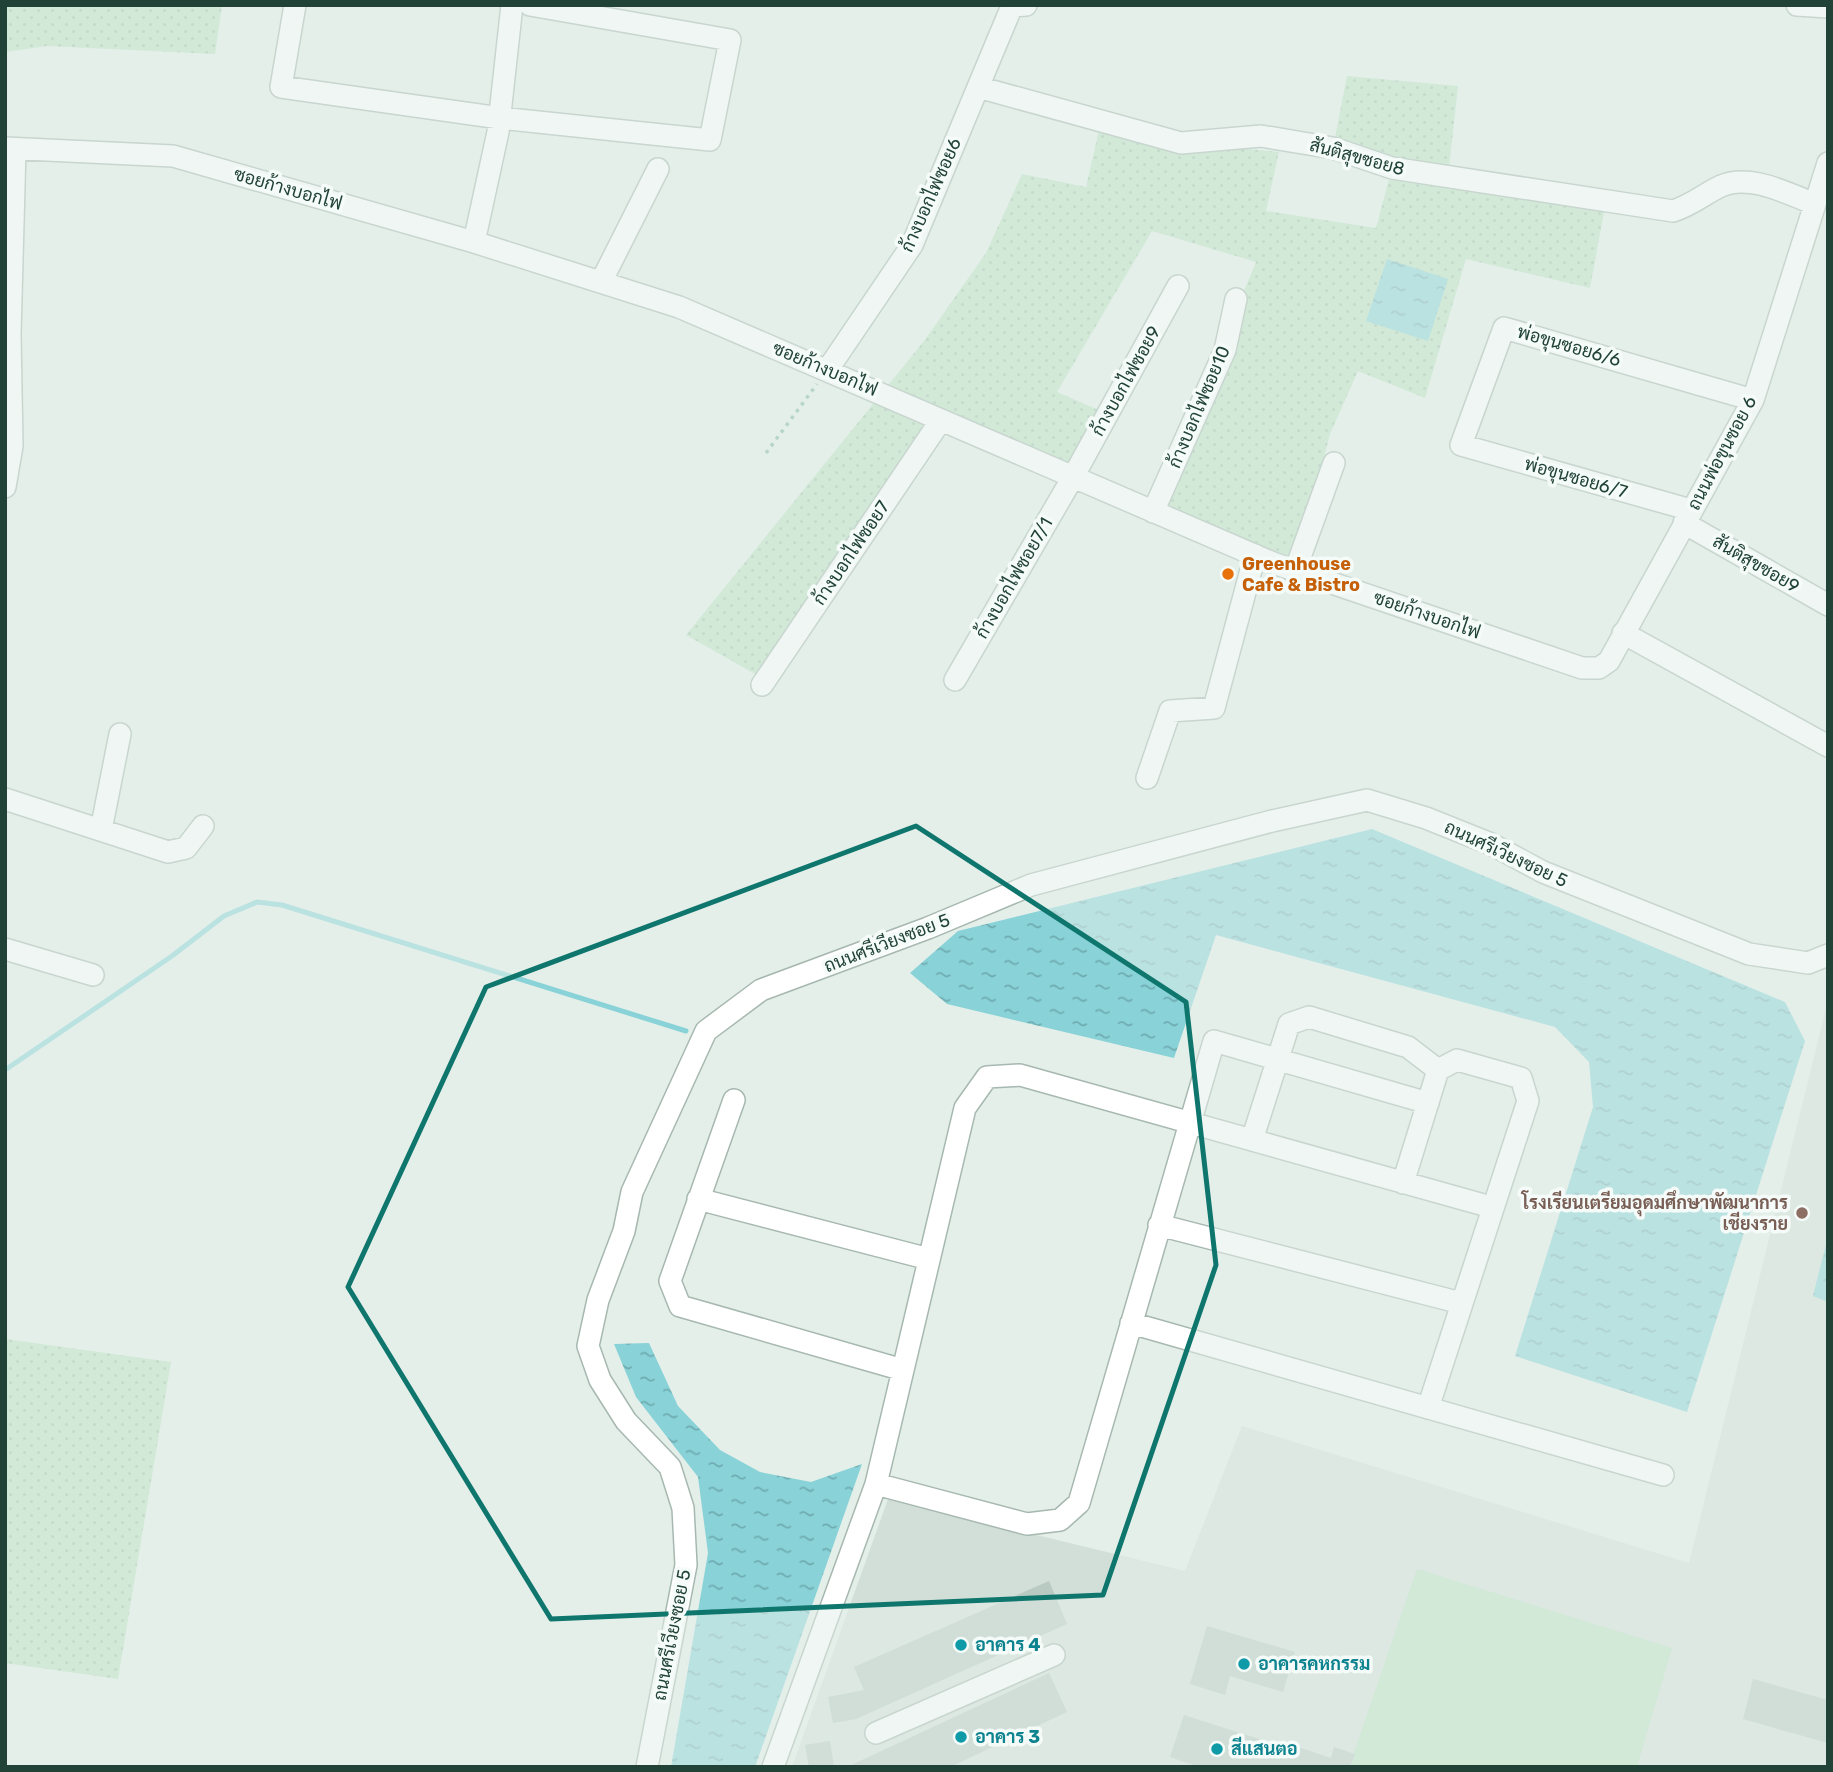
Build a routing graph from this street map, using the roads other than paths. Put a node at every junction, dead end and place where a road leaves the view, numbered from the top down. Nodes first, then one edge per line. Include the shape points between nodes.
1 (296, 5) edge
2 (512, 5) edge
3 (530, 5) edge
4 (1026, 5) edge
5 (1797, 5) edge
6 (1828, 8) edge
7 (978, 87) junction
8 (500, 118) junction
9 (10, 148) edge
10 (1828, 163) edge
11 (658, 169) dead end
12 (1815, 204) junction
13 (474, 242) junction
14 (601, 282) junction
15 (1178, 286) dead end
16 (1236, 299) dead end
17 (828, 369) junction
18 (1753, 400) junction
19 (941, 420) junction
20 (1461, 445) joint
21 (1334, 463) dead end
22 (1073, 477) junction
23 (5, 487) edge
24 (1153, 512) junction
25 (1688, 517) junction
26 (1255, 555) junction
27 (1295, 571) junction
28 (1828, 605) edge
29 (1618, 642) junction
30 (955, 680) dead end
31 (762, 685) dead end
32 (120, 734) dead end
33 (1828, 746) edge
34 (1147, 778) dead end
35 (5, 799) edge
36 (203, 827) dead end
37 (101, 830) junction
38 (5, 949) edge
39 (1828, 955) edge
40 (93, 975) dead end
41 (1277, 1059) junction
42 (1438, 1070) junction
43 (734, 1100) dead end
44 (1428, 1103) junction
45 (1189, 1123) junction
46 (1252, 1140) junction
47 (1403, 1182) junction
48 (698, 1199) junction
49 (1491, 1207) junction
50 (1159, 1225) junction
51 (929, 1259) junction
52 (1461, 1303) junction
53 (1131, 1323) junction
54 (903, 1370) junction
55 (1428, 1408) junction
56 (1663, 1475) dead end
57 (876, 1484) junction
58 (1054, 1654) dead end
59 (876, 1733) dead end
60 (647, 1767) edge
61 (773, 1767) edge

1 - 8 street via 281,87
2 - 8 street
3 - 8 street via 730,40 710,140
4 - 7 street, ก้างบอกไฟซอย6 via 1012,6
5 - 6 street
7 - 12 street, สันติสุขซอย8 via 1181,143 1261,136 1333,148 1392,168 1673,211 1696,204 1722,185 1748,181
7 - 17 street, ก้างบอกไฟซอย6 via 912,245
8 - 13 street
9 - 13 street, ซอยก้างบอกไฟ via 173,156
9 - 23 street via 12,446
10 - 12 street, ถนนพ่อขุนซอย 6
11 - 14 street
12 - 18 street, ถนนพ่อขุนซอย 6
13 - 14 street, ซอยก้างบอกไฟ
14 - 17 street, ซอยก้างบอกไฟ via 679,307
15 - 22 street, ก้างบอกไฟซอย9
16 - 24 street, ก้างบอกไฟซอย10 via 1225,350
17 - 19 street, ซอยก้างบอกไฟ
18 - 20 street, พ่อขุนซอย6/6 via 1504,328
18 - 25 street, ถนนพ่อขุนซอย 6
19 - 22 street, ซอยก้างบอกไฟ
19 - 31 street, ก้างบอกไฟซอย7
20 - 25 street, พ่อขุนซอย6/7
21 - 27 street
22 - 24 street, ซอยก้างบอกไฟ
22 - 30 street, ก้างบอกไฟซอย7/1
24 - 26 street, ซอยก้างบอกไฟ
25 - 28 street, สันติสุขซอย9
25 - 29 street, ถนนพ่อขุนซอย 6
26 - 27 street, ซอยก้างบอกไฟ
26 - 34 street via 1213,708 1170,710
27 - 29 street, ซอยก้างบอกไฟ via 1582,668 1599,668 1609,662
29 - 33 street
32 - 37 street
35 - 37 street
36 - 37 street via 186,848 168,852
38 - 40 street
39 - 60 street, ถนนศรีเวียงซอย 5 via 1808,962 1749,954 1543,872 1491,844 1367,800 1031,885 761,990 706,1031 632,1192 588,1346 600,1380 626,1421 670,1467 683,1508 686,1564
41 - 42 street via 1290,1024 1309,1017 1408,1047
41 - 44 street
41 - 45 street via 1214,1041
41 - 46 street
42 - 44 street
42 - 49 street via 1457,1060 1521,1078 1528,1101
43 - 48 street
44 - 47 street
45 - 46 street
45 - 50 street
45 - 51 street via 1020,1075 987,1077 965,1108
46 - 47 street
47 - 49 street
48 - 51 street
48 - 54 street via 670,1281 680,1306
49 - 52 street
50 - 52 street
50 - 53 street
51 - 54 street
52 - 55 street
53 - 55 street
53 - 57 street via 1079,1503 1060,1520 1027,1524
54 - 57 street
55 - 56 street
57 - 61 street
58 - 59 street

